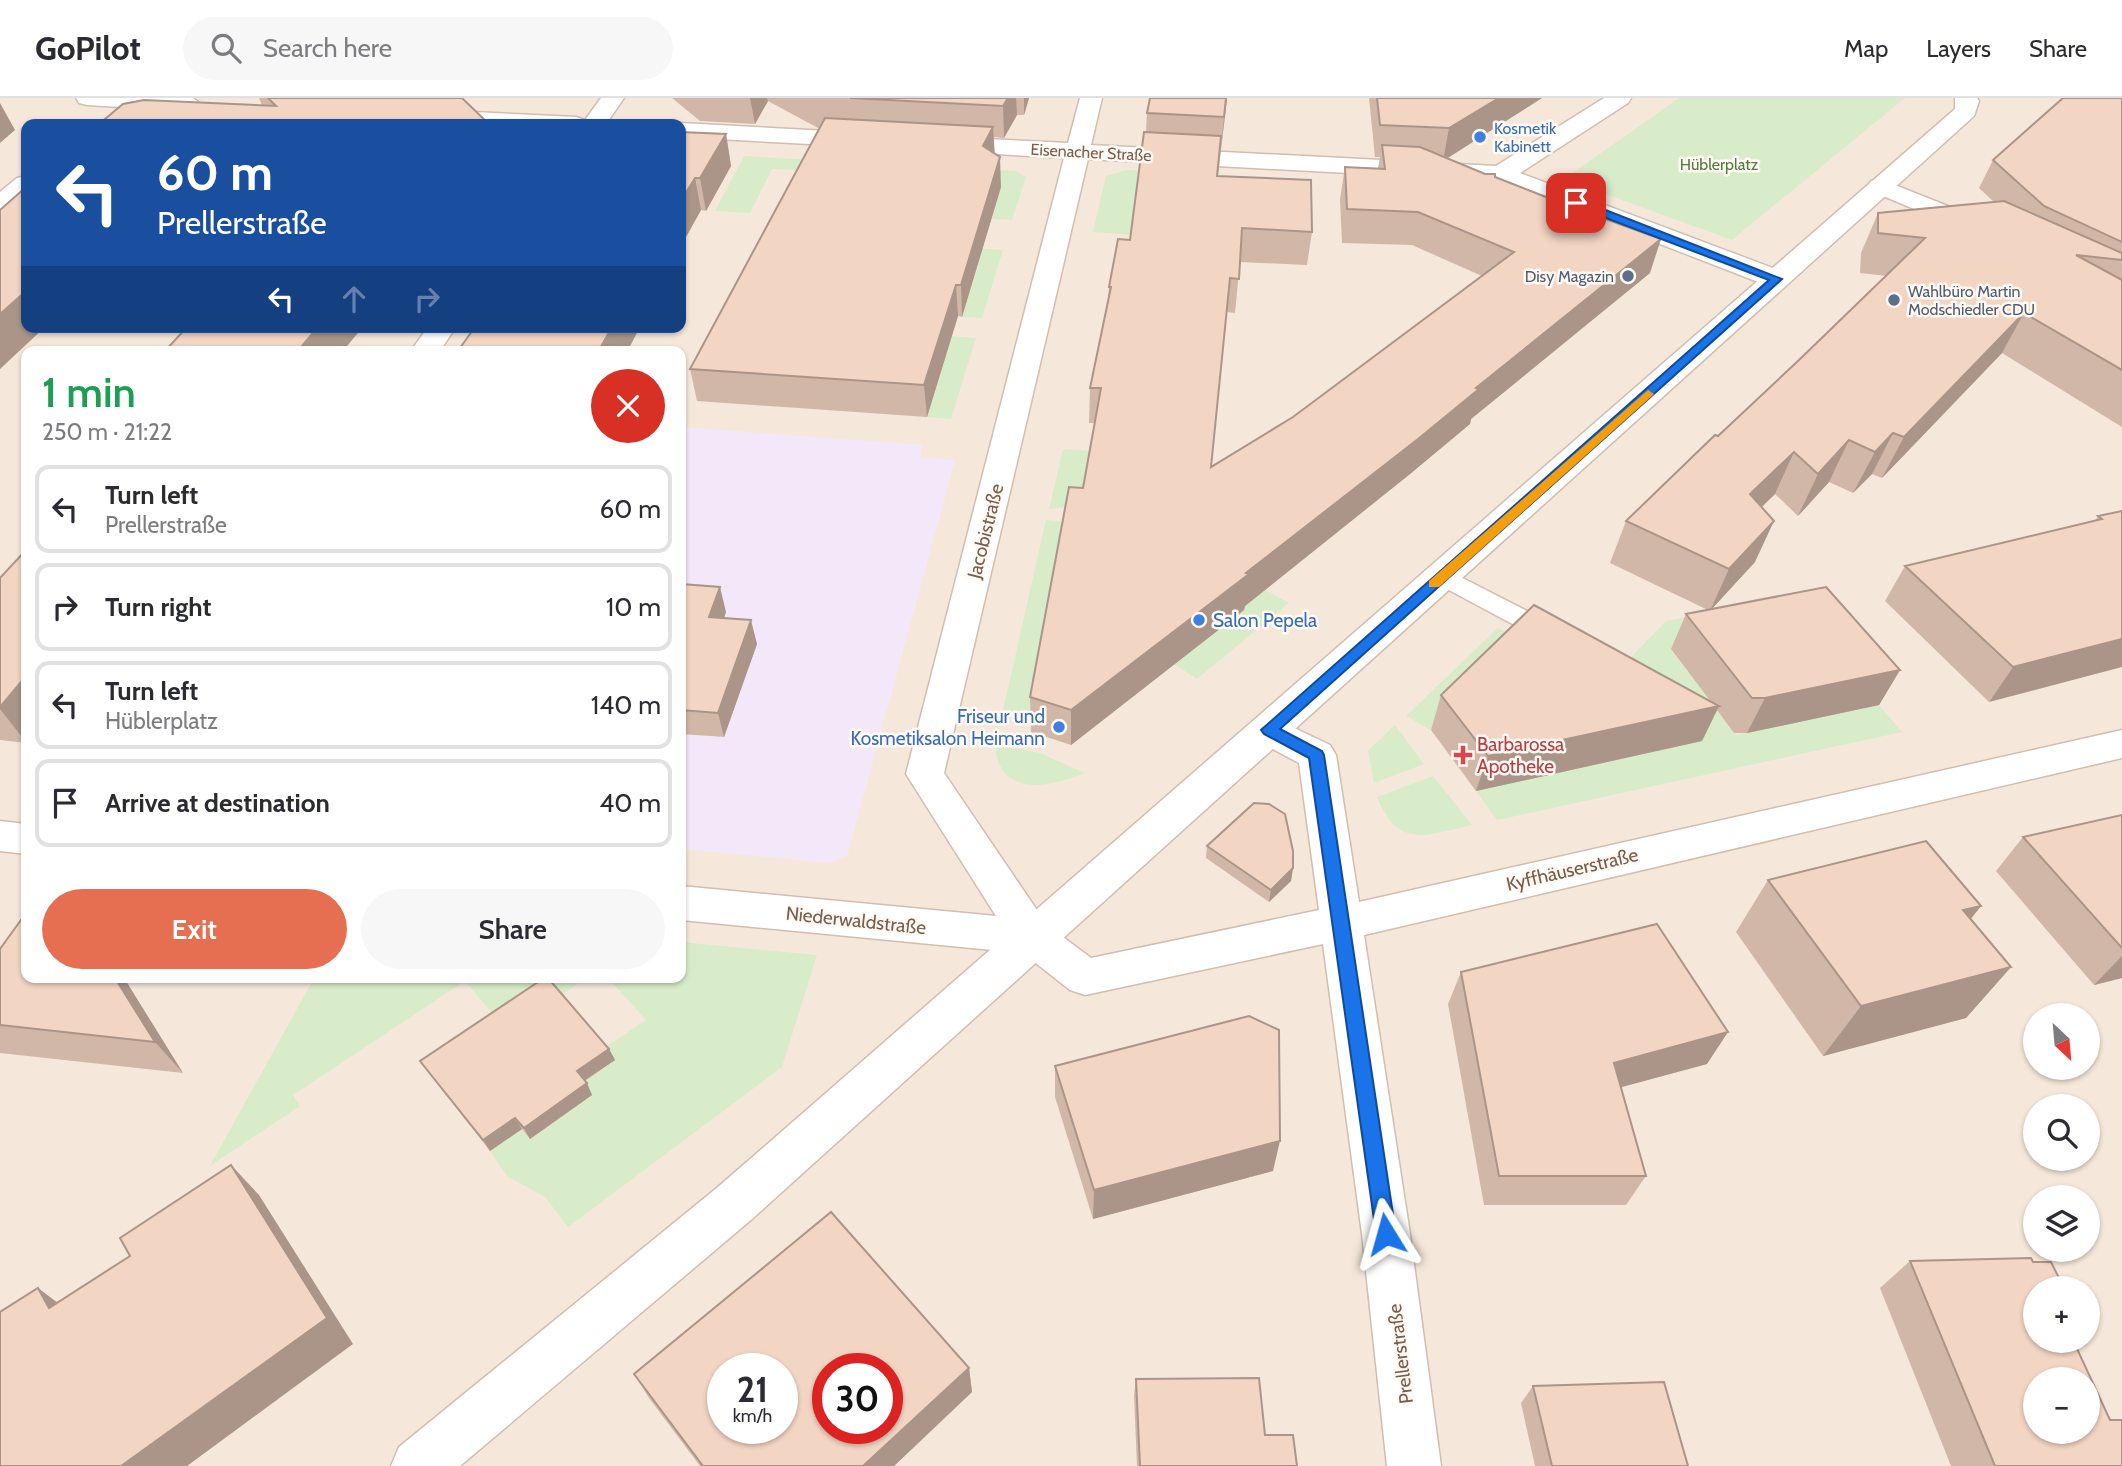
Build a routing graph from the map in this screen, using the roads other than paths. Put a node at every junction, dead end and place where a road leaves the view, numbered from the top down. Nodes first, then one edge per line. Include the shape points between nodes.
1 (87, 98) edge
2 (613, 98) edge
3 (1091, 98) edge
4 (1620, 98) edge
5 (1966, 98) edge
6 (130, 99) edge
7 (212, 105) edge
8 (408, 115) edge
9 (105, 119) edge
10 (483, 119) edge
11 (598, 119) edge
12 (686, 130) edge
13 (885, 141) edge
14 (926, 143) edge
15 (1076, 151) junction
16 (1501, 174) junction
17 (1880, 186) junction
18 (21, 187) edge
19 (0, 204) edge
20 (2004, 237) edge
21 (1776, 279) junction
22 (1443, 576) junction
23 (1573, 646) edge
24 (1269, 730) junction
25 (2122, 744) edge
26 (0, 836) edge
27 (21, 838) edge
28 (686, 903) edge
29 (1341, 925) junction
30 (1032, 937) junction
31 (418, 1466) edge
32 (1414, 1466) edge

1 - 6 street
2 - 11 street
3 - 15 street, Jacobistraße
4 - 16 street
5 - 17 street via 1966,111
6 - 7 street
6 - 9 street
8 - 10 street
12 - 13 street
14 - 15 street, Eisenacher Straße
15 - 16 street, Eisenacher Straße
15 - 30 street, Jacobistraße via 925,774
16 - 21 street
17 - 20 street
17 - 21 street
18 - 19 street
21 - 22 street
22 - 23 lane
22 - 24 street
24 - 29 street, Prellerstraße via 1317,755
24 - 30 street
25 - 29 street, Kyffhäuserstraße
26 - 27 street
28 - 30 street, Niederwaldstraße
29 - 30 street, Kyffhäuserstraße via 1085,977
29 - 32 street, Prellerstraße
30 - 31 street via 735,1203

